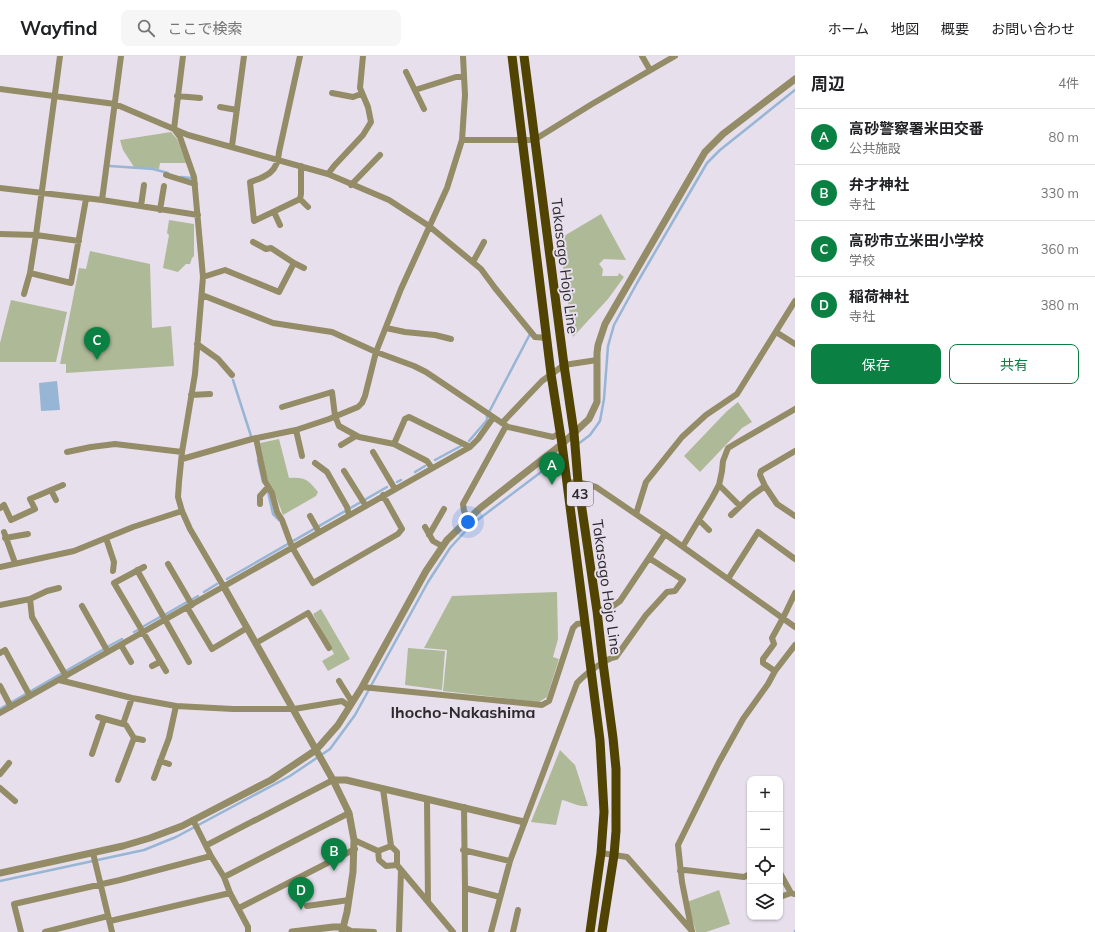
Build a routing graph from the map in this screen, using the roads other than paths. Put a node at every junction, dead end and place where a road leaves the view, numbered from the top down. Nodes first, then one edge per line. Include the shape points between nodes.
1 (60, 56) edge
2 (121, 56) edge
3 (183, 56) edge
4 (244, 56) edge
5 (300, 56) edge
6 (363, 56) edge
7 (462, 56) edge
8 (512, 56) edge
9 (524, 56) edge
10 (642, 56) edge
11 (675, 56) edge
12 (650, 70) junction
13 (406, 72) dead end
14 (464, 77) junction
15 (795, 79) edge
16 (0, 89) edge
17 (415, 90) junction
18 (332, 93) dead end
19 (361, 94) junction
20 (54, 96) junction
21 (177, 96) junction
22 (200, 98) dead end
23 (115, 104) junction
24 (220, 107) dead end
25 (424, 109) dead end
26 (237, 110) junction
27 (174, 128) junction
28 (462, 140) junction
29 (522, 140) junction
30 (534, 140) junction
31 (232, 146) junction
32 (380, 154) dead end
33 (279, 160) junction
34 (301, 166) junction
35 (328, 174) junction
36 (166, 175) dead end
37 (195, 184) junction
38 (144, 185) dead end
39 (351, 185) junction
40 (164, 186) dead end
41 (0, 188) edge
42 (42, 193) junction
43 (86, 199) junction
44 (300, 199) junction
45 (102, 200) junction
46 (141, 206) junction
47 (308, 207) dead end
48 (160, 210) junction
49 (274, 212) junction
50 (198, 215) junction
51 (280, 225) dead end
52 (428, 226) junction
53 (0, 234) edge
54 (36, 235) junction
55 (78, 241) junction
56 (253, 242) dead end
57 (484, 242) dead end
58 (473, 262) junction
59 (294, 263) junction
60 (304, 268) dead end
61 (30, 273) junction
62 (203, 277) junction
63 (24, 294) dead end
64 (202, 295) junction
65 (794, 305) edge
66 (386, 328) junction
67 (776, 332) junction
68 (547, 338) junction
69 (451, 339) dead end
70 (197, 344) junction
71 (795, 344) edge
72 (376, 352) junction
73 (597, 360) junction
74 (564, 365) junction
75 (551, 374) junction
76 (232, 375) dead end
77 (210, 394) dead end
78 (191, 395) junction
79 (282, 407) dead end
80 (795, 410) edge
81 (335, 416) junction
82 (493, 418) junction
83 (504, 424) junction
84 (296, 430) junction
85 (560, 433) junction
86 (574, 433) junction
87 (356, 436) junction
88 (256, 438) junction
89 (394, 444) junction
90 (467, 444) junction
91 (562, 444) junction
92 (341, 445) dead end
93 (795, 451) edge
94 (67, 452) dead end
95 (182, 452) junction
96 (373, 452) dead end
97 (302, 456) dead end
98 (182, 459) junction
99 (315, 463) dead end
100 (430, 465) junction
101 (344, 471) dead end
102 (578, 482) junction
103 (566, 483) junction
104 (63, 485) dead end
105 (719, 485) junction
106 (393, 486) junction
107 (766, 486) junction
108 (268, 487) junction
109 (51, 490) junction
110 (383, 495) junction
111 (56, 500) dead end
112 (364, 503) junction
113 (260, 504) dead end
114 (740, 506) junction
115 (0, 508) edge
116 (444, 509) dead end
117 (182, 511) junction
118 (348, 511) junction
119 (636, 514) junction
120 (310, 516) dead end
121 (731, 516) dead end
122 (795, 516) edge
123 (468, 518) junction
124 (699, 520) junction
125 (425, 527) dead end
126 (709, 530) dead end
127 (319, 532) junction
128 (29, 534) dead end
129 (665, 534) junction
130 (429, 535) junction
131 (106, 538) junction
132 (442, 546) junction
133 (683, 546) junction
134 (292, 547) junction
135 (650, 558) junction
136 (795, 559) edge
137 (15, 563) junction
138 (168, 564) dead end
139 (0, 567) edge
140 (144, 567) dead end
141 (137, 570) junction
142 (113, 571) dead end
143 (728, 579) junction
144 (224, 587) junction
145 (59, 588) dead end
146 (795, 593) edge
147 (30, 599) junction
148 (189, 603) junction
149 (0, 605) edge
150 (82, 606) dead end
151 (597, 610) junction
152 (783, 618) junction
153 (166, 620) junction
154 (584, 623) junction
155 (795, 627) edge
156 (248, 628) junction
157 (143, 632) junction
158 (256, 643) junction
159 (121, 645) junction
160 (795, 645) edge
161 (329, 648) dead end
162 (108, 652) junction
163 (0, 653) edge
164 (131, 662) dead end
165 (160, 662) junction
166 (190, 662) dead end
167 (603, 663) junction
168 (152, 666) dead end
169 (166, 671) dead end
170 (775, 671) junction
171 (591, 672) junction
172 (66, 676) junction
173 (59, 680) junction
174 (339, 681) dead end
175 (0, 686) edge
176 (362, 687) junction
177 (30, 696) junction
178 (132, 698) junction
179 (351, 704) junction
180 (176, 706) junction
181 (11, 707) junction
182 (294, 709) junction
183 (0, 713) edge
184 (123, 724) junction
185 (134, 738) junction
186 (143, 740) dead end
187 (87, 744) dead end
188 (94, 747) junction
189 (316, 750) junction
190 (92, 754) dead end
191 (160, 761) junction
192 (9, 763) dead end
193 (169, 764) dead end
194 (0, 774) edge
195 (117, 776) dead end
196 (154, 778) dead end
197 (334, 780) junction
198 (0, 788) edge
199 (383, 789) junction
200 (427, 799) junction
201 (15, 801) dead end
202 (464, 807) junction
203 (349, 813) junction
204 (193, 820) junction
205 (524, 822) junction
206 (354, 840) junction
207 (207, 845) junction
208 (391, 846) junction
209 (355, 849) junction
210 (463, 850) junction
211 (378, 851) junction
212 (93, 853) junction
213 (601, 853) junction
214 (614, 855) junction
215 (211, 856) junction
216 (510, 861) junction
217 (399, 868) junction
218 (680, 871) junction
219 (0, 873) edge
220 (747, 876) edge
221 (224, 877) junction
222 (783, 878) edge
223 (101, 884) junction
224 (464, 888) junction
225 (230, 893) junction
226 (793, 894) edge
227 (783, 896) edge
228 (500, 897) junction
229 (349, 900) junction
230 (428, 902) junction
231 (316, 904) junction
232 (307, 906) dead end
233 (239, 908) junction
234 (518, 910) dead end
235 (316, 912) dead end
236 (109, 919) junction
237 (343, 930) edge
238 (21, 932) edge
239 (45, 932) edge
240 (112, 932) edge
241 (248, 932) edge
242 (292, 932) edge
243 (374, 932) edge
244 (399, 932) edge
245 (452, 932) edge
246 (465, 932) edge
247 (492, 932) edge
248 (514, 932) edge
249 (590, 932) edge
250 (602, 932) edge
251 (692, 932) edge

1 - 20 street
2 - 23 street
3 - 21 street
4 - 26 street
5 - 33 street
6 - 19 street via 360,73
7 - 14 street
8 - 29 main road, Takasago Hojo Line / 43
9 - 30 main road, Takasago Hojo Line / 43
10 - 12 street
11 - 12 street
12 - 30 street
13 - 17 street
14 - 17 street via 456,77
14 - 28 street
15 - 73 street via 723,134 705,152 606,324 598,345
16 - 20 street
17 - 25 street
18 - 19 street via 353,97
19 - 35 street via 368,107 371,122 363,135
20 - 23 street
20 - 42 street
21 - 22 street
21 - 27 street
23 - 27 street
23 - 45 street
24 - 26 street
26 - 31 street
27 - 31 street
27 - 37 street via 190,161
28 - 29 street
28 - 52 street via 447,188
29 - 30 street
29 - 68 main road, Takasago Hojo Line / 43
30 - 74 main road, Takasago Hojo Line / 43
31 - 33 street
32 - 39 street
33 - 34 street
33 - 49 street via 269,174 250,182 254,222
34 - 35 street
34 - 44 street
35 - 39 street
36 - 37 street
37 - 50 street
38 - 46 street
39 - 52 street via 389,200
40 - 48 street
41 - 42 street
42 - 43 street
42 - 54 street
43 - 45 street
43 - 55 street
44 - 47 street
44 - 49 street
45 - 46 street
46 - 48 street
48 - 50 street
49 - 51 street
50 - 62 street
52 - 58 street
52 - 66 street
53 - 54 street
54 - 55 street
54 - 61 street
55 - 61 street via 71,283
56 - 59 street via 266,249 271,248
57 - 58 street
58 - 68 street via 534,336
59 - 60 street
59 - 62 street via 279,292 225,270
61 - 63 street
62 - 64 street
64 - 70 street
64 - 72 street via 273,323 332,332
65 - 67 street
66 - 69 street
66 - 72 street
67 - 71 street
67 - 119 street via 737,394 706,415 682,437 646,482
68 - 75 main road, Takasago Hojo Line / 43
70 - 76 street via 218,359
70 - 78 street
72 - 81 street via 362,403 353,410
72 - 82 street via 426,372
73 - 74 street
73 - 86 street via 597,402 589,419
74 - 75 street
74 - 86 main road, Takasago Hojo Line / 43
75 - 83 street
75 - 85 main road, Takasago Hojo Line / 43
77 - 78 street
78 - 95 street
79 - 81 street via 332,392
80 - 105 street via 728,448
81 - 84 street
81 - 87 street via 339,426
82 - 83 street
82 - 90 street via 478,439
83 - 85 street via 553,437
83 - 123 street via 463,504
84 - 88 street
84 - 97 street
85 - 91 main road, Takasago Hojo Line / 43
86 - 91 street
86 - 102 main road, Takasago Hojo Line / 43
87 - 89 street
87 - 92 street
88 - 98 street
88 - 108 street
89 - 90 street via 405,419 409,418
89 - 100 street
90 - 100 street
91 - 103 main road, Takasago Hojo Line / 43
91 - 123 street
93 - 107 street via 761,471 760,475
94 - 95 street via 115,444
95 - 98 street
96 - 106 street
98 - 117 street via 178,497
99 - 118 street via 327,472
100 - 106 street
101 - 112 street
102 - 103 street
102 - 119 street via 596,487
102 - 151 main road, Takasago Hojo Line / 43
103 - 154 main road, Takasago Hojo Line / 43
104 - 109 street
105 - 114 street
105 - 124 street
106 - 110 street
107 - 114 street
107 - 122 street via 777,504
108 - 113 street via 260,496
108 - 134 street
109 - 111 street
109 - 115 street via 30,499 35,509 11,520 4,505
110 - 112 street
110 - 134 street via 402,530 398,534 313,582
112 - 118 street
114 - 121 street
116 - 130 street
117 - 131 street
117 - 144 street
118 - 127 street
119 - 129 street
120 - 127 street
123 - 132 street
124 - 126 street
124 - 133 street
125 - 130 street
127 - 134 street
128 - 137 street via 5,536
129 - 133 street
129 - 135 street
130 - 132 street
131 - 137 street via 74,551
131 - 142 street via 114,562
132 - 176 street
133 - 143 street
134 - 144 street
135 - 151 street via 620,601 613,606
135 - 167 street via 683,580 675,591 667,592 646,615 616,657
136 - 143 street via 758,532
137 - 139 street
138 - 148 street
140 - 141 street
141 - 153 street
141 - 157 street via 114,583
143 - 152 street
144 - 148 street
144 - 156 street
145 - 147 street
146 - 152 street
147 - 149 street
147 - 172 street via 32,617
148 - 153 street
148 - 156 street via 212,649
150 - 162 street
151 - 167 main road, Takasago Hojo Line / 43
152 - 155 street
152 - 170 street via 772,638 774,644 763,663
153 - 157 street
153 - 166 street via 185,649
154 - 171 main road, Takasago Hojo Line / 43
154 - 176 street via 573,628 550,701 542,706
156 - 158 street
157 - 159 street
157 - 165 street
158 - 161 street via 308,613
158 - 182 street
159 - 162 street
159 - 164 street
160 - 170 street
162 - 172 street
163 - 177 street via 5,650
165 - 168 street
165 - 169 street
167 - 171 street
167 - 214 main road, Takasago Hojo Line / 43 via 616,769
170 - 218 street via 743,719 719,762 678,845
171 - 205 street via 577,683
171 - 213 main road, Takasago Hojo Line / 43 via 603,777
172 - 173 street
173 - 177 street
173 - 178 street
174 - 179 street
175 - 181 street
176 - 179 street
177 - 181 street
178 - 180 street
178 - 184 street
179 - 182 street via 342,701
179 - 189 street via 338,725
180 - 182 street
180 - 191 street via 169,738
181 - 183 street
182 - 189 street
184 - 185 street
184 - 188 street via 101,718
185 - 186 street
185 - 195 street
187 - 188 street
188 - 190 street
189 - 197 street
189 - 204 street via 271,780
191 - 193 street
191 - 196 street
192 - 194 street
197 - 199 street via 346,780
197 - 203 street
197 - 207 street
198 - 201 street
199 - 200 street
199 - 208 street
200 - 202 street
200 - 230 street
202 - 205 street
202 - 210 street
203 - 206 street
203 - 221 street
204 - 207 street
204 - 212 street via 150,838
205 - 216 street
206 - 209 street
206 - 211 street
207 - 215 street
208 - 211 street
208 - 217 street via 397,852
209 - 229 street
209 - 233 street
210 - 216 street
210 - 224 street
211 - 217 street via 379,860 386,866
212 - 219 street
212 - 223 street
213 - 214 street
213 - 249 main road, Takasago Hojo Line / 43
214 - 250 main road, Takasago Hojo Line / 43
214 - 251 street via 627,857
215 - 221 street
215 - 223 street
216 - 228 street
217 - 230 street
217 - 244 street
218 - 220 street
218 - 251 street
221 - 225 street
222 - 226 street
223 - 236 street
223 - 238 street via 14,904
224 - 228 street
224 - 246 street
225 - 233 street
225 - 236 street
226 - 227 street
228 - 247 street
229 - 231 street
229 - 237 street
230 - 245 street
231 - 232 street
231 - 235 street
233 - 241 street
234 - 248 street
236 - 239 street
236 - 240 street
237 - 242 street via 334,927
237 - 243 street

